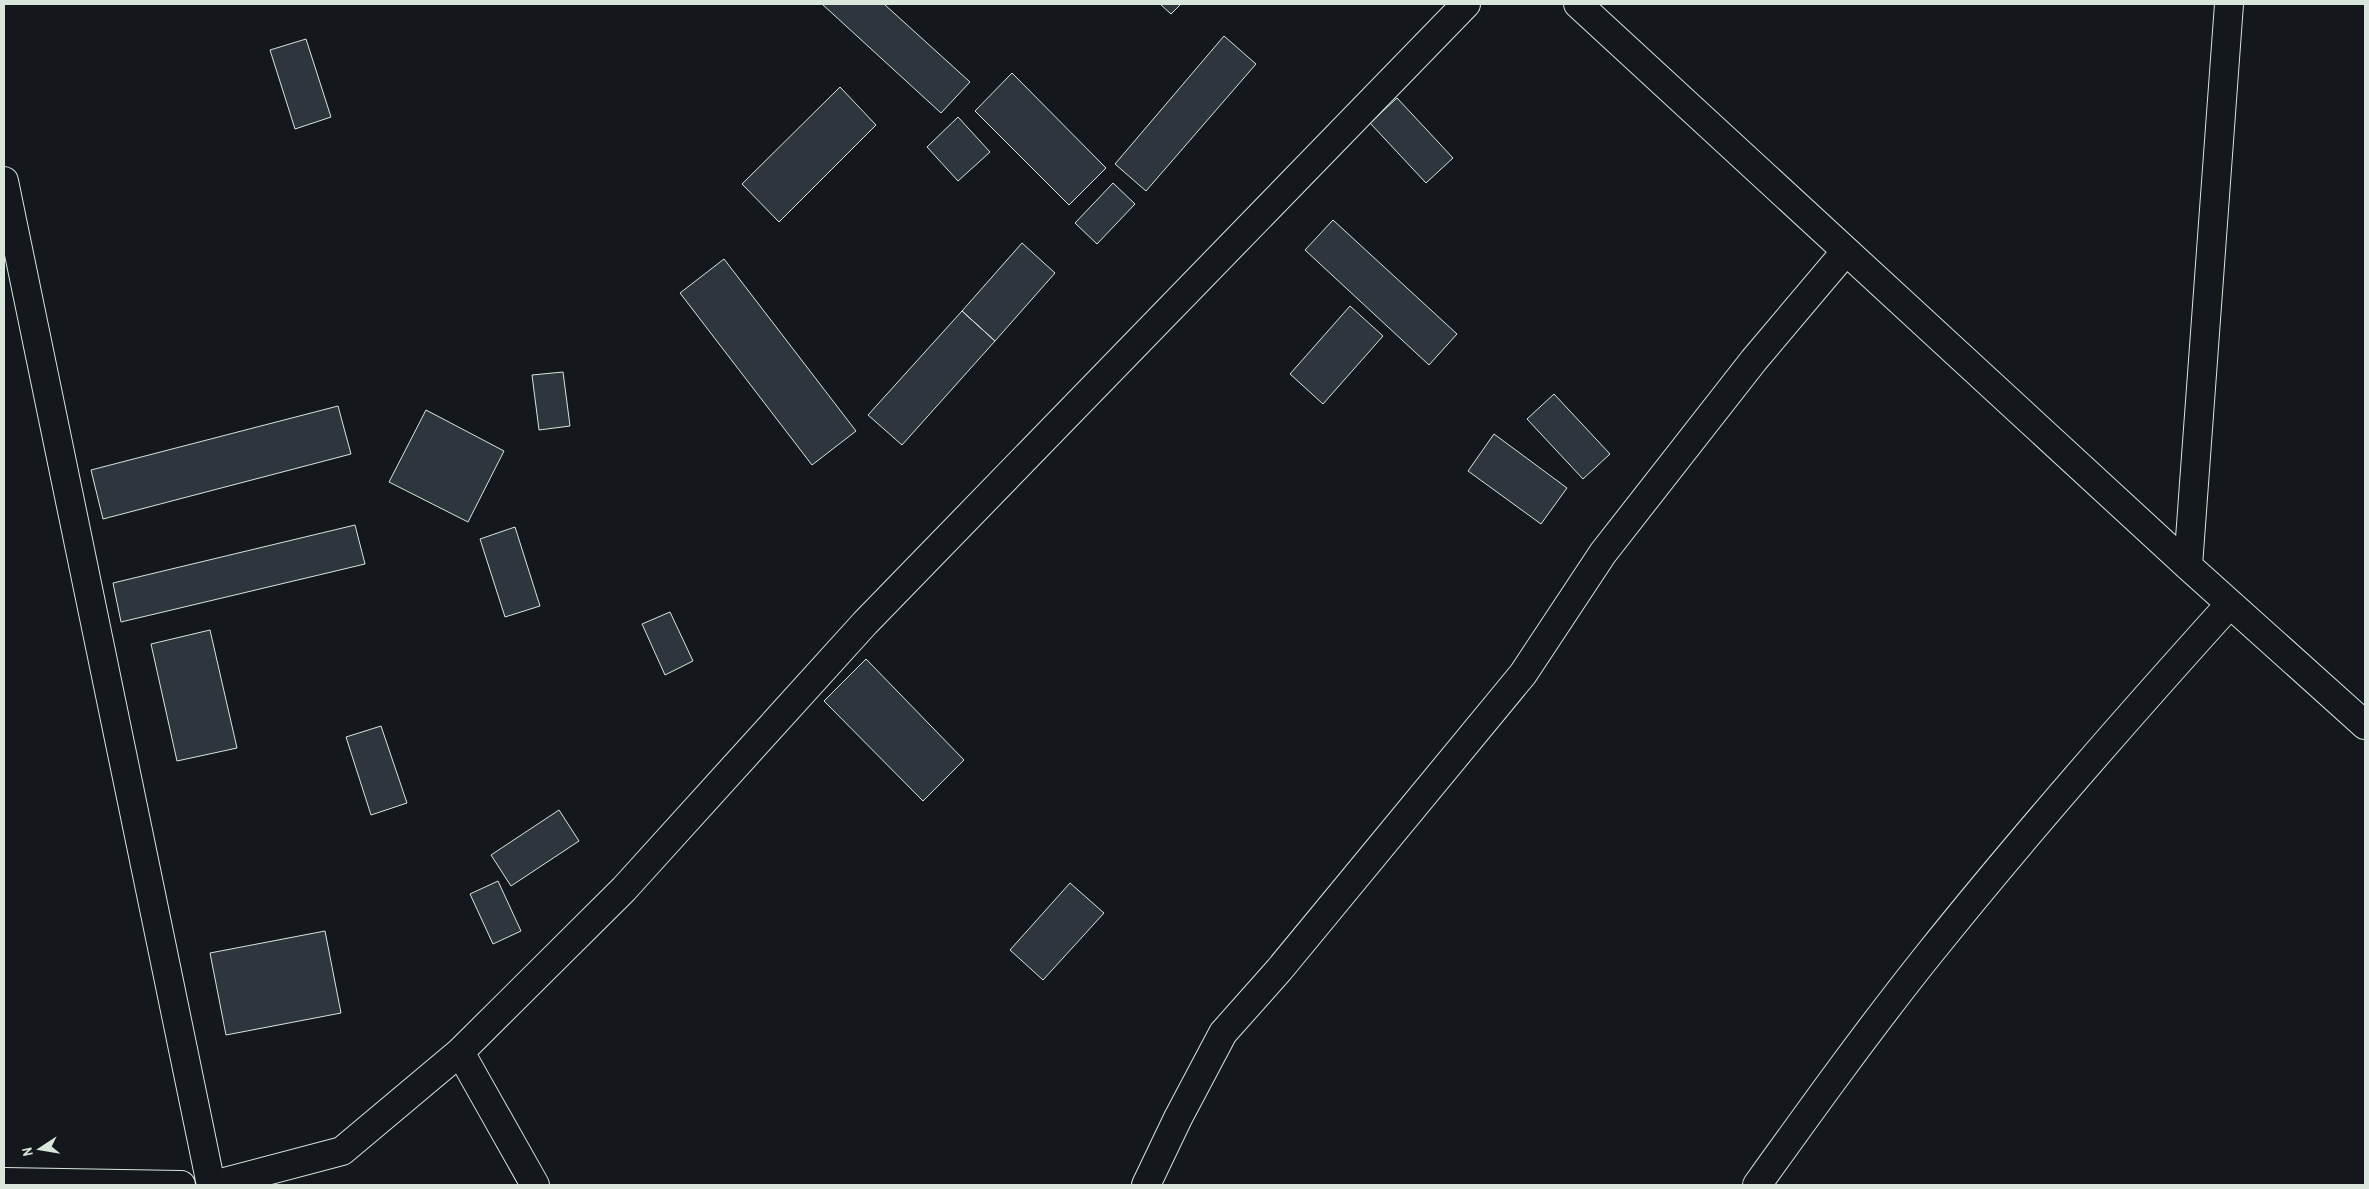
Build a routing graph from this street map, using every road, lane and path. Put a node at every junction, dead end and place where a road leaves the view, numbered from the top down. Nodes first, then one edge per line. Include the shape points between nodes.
1 (1466, 4) edge
2 (1578, 4) edge
3 (2229, 4) edge
4 (4, 181) edge
5 (1846, 251) junction
6 (2188, 566) junction
7 (2230, 604) junction
8 (2365, 725) edge
9 (460, 1052) junction
10 (4, 1182) edge
11 (181, 1185) edge
12 (212, 1185) edge
13 (535, 1185) edge
14 (1146, 1185) edge
15 (1757, 1185) edge

1 - 9 street via 866,623 624,889
2 - 5 street
3 - 6 street
4 - 12 street
5 - 6 street
5 - 14 street via 1754,360 1603,553 1523,674 1224,1033
6 - 7 street
7 - 8 street
7 - 15 street via 2106,742 1929,953
9 - 12 street via 342,1151
9 - 13 street
10 - 11 street

